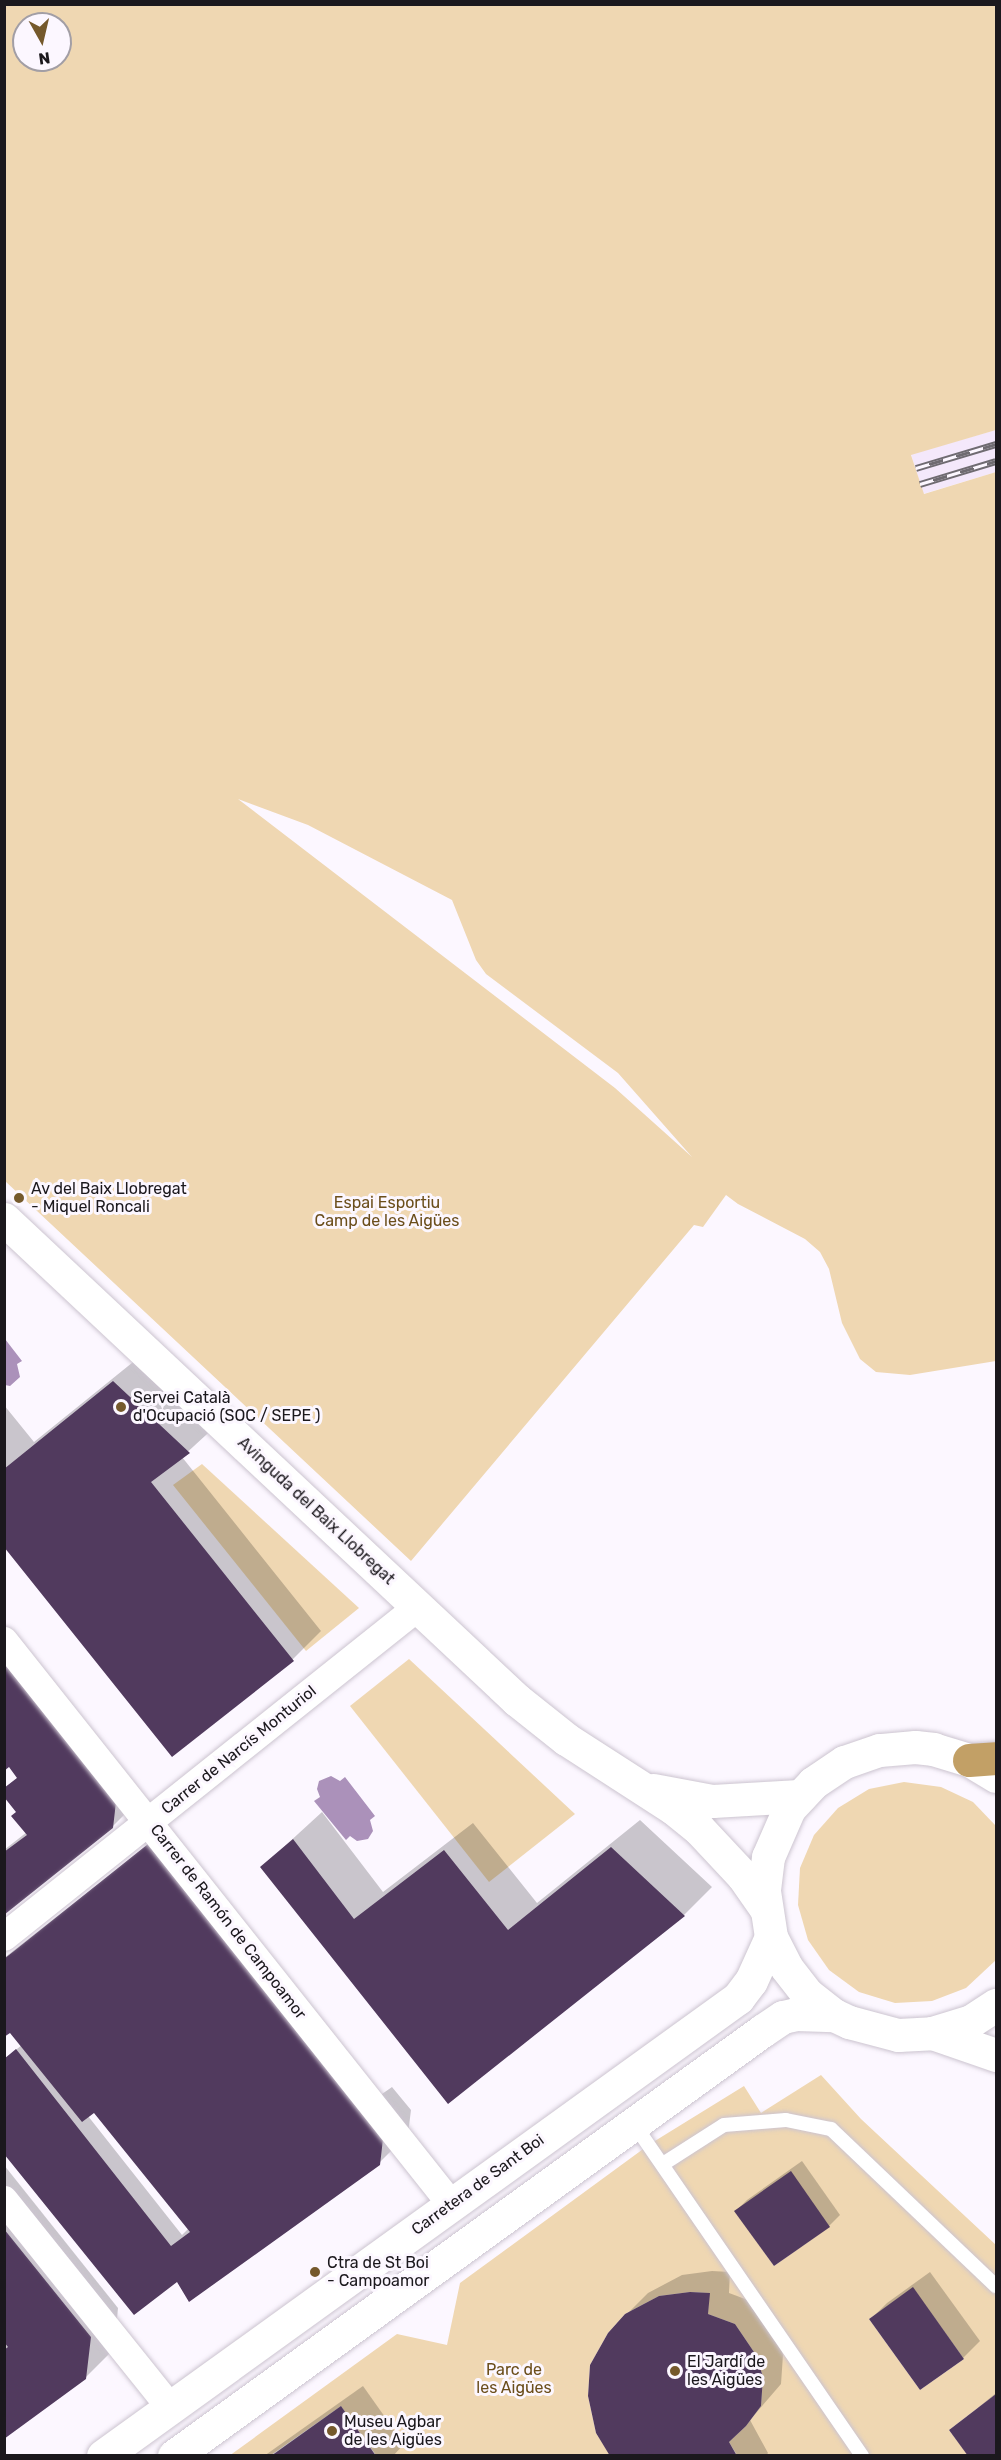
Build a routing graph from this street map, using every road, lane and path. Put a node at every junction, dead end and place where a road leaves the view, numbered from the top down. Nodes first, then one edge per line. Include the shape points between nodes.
1 (4, 1219) edge
2 (418, 1607) junction
3 (4, 1641) edge
4 (982, 1759) edge
5 (996, 1776) edge
6 (641, 1787) junction
7 (800, 1796) junction
8 (148, 1822) junction
9 (768, 1922) junction
10 (4, 1937) edge
11 (996, 2005) edge
12 (834, 2015) junction
13 (932, 2033) junction
14 (996, 2055) edge
15 (634, 2123) junction
16 (663, 2164) junction
17 (4, 2200) edge
18 (452, 2204) junction
19 (996, 2286) edge
20 (170, 2407) junction
21 (103, 2456) edge
22 (174, 2456) edge
23 (862, 2456) edge

1 - 2 main road, Avinguda del Baix Llobregat
2 - 6 main road, Avinguda del Baix Llobregat via 541,1720
2 - 8 street, Carrer de Narcís Monturiol
3 - 8 street, Carrer de Ramón de Campoamor
4 - 5 main road
4 - 7 main road via 915,1747 879,1750 836,1767
6 - 7 main road, Avinguda del Baix Llobregat via 712,1801
6 - 9 main road, Avinguda del Baix Llobregat via 699,1829 743,1876
7 - 9 main road via 780,1824 768,1857 764,1891
8 - 10 street, Carrer de Narcís Monturiol
8 - 18 street, Carrer de Ramón de Campoamor
9 - 12 main road, Avinguda del Baix Llobregat via 796,1981
9 - 18 main road, Carretera de Sant Boi via 751,1981 738,1998
11 - 13 main road via 971,2021
12 - 13 main road via 881,2032
12 - 15 main road via 796,2014 783,2018
13 - 14 main road
15 - 16 lane
15 - 22 main road
16 - 19 lane via 724,2125 786,2120 831,2129
16 - 23 lane
17 - 20 street
18 - 20 main road, Carretera de Sant Boi
20 - 21 main road, Carretera de Sant Boi

